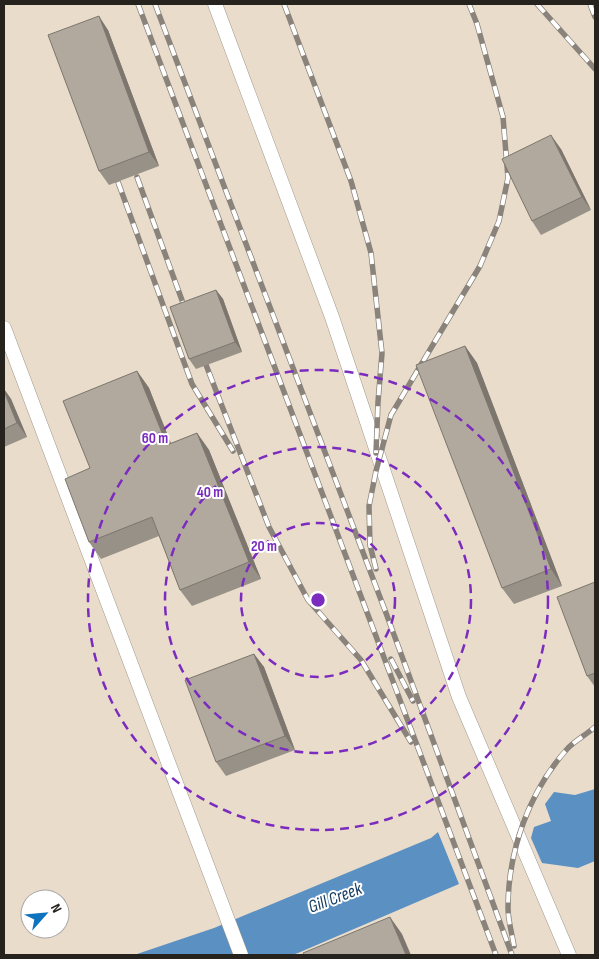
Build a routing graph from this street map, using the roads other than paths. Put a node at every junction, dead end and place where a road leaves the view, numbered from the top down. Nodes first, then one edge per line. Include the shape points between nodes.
1 (215, 4) edge
2 (4, 328) edge
3 (241, 955) edge
4 (569, 955) edge

1 - 4 lane via 332,317 459,697
2 - 3 lane

